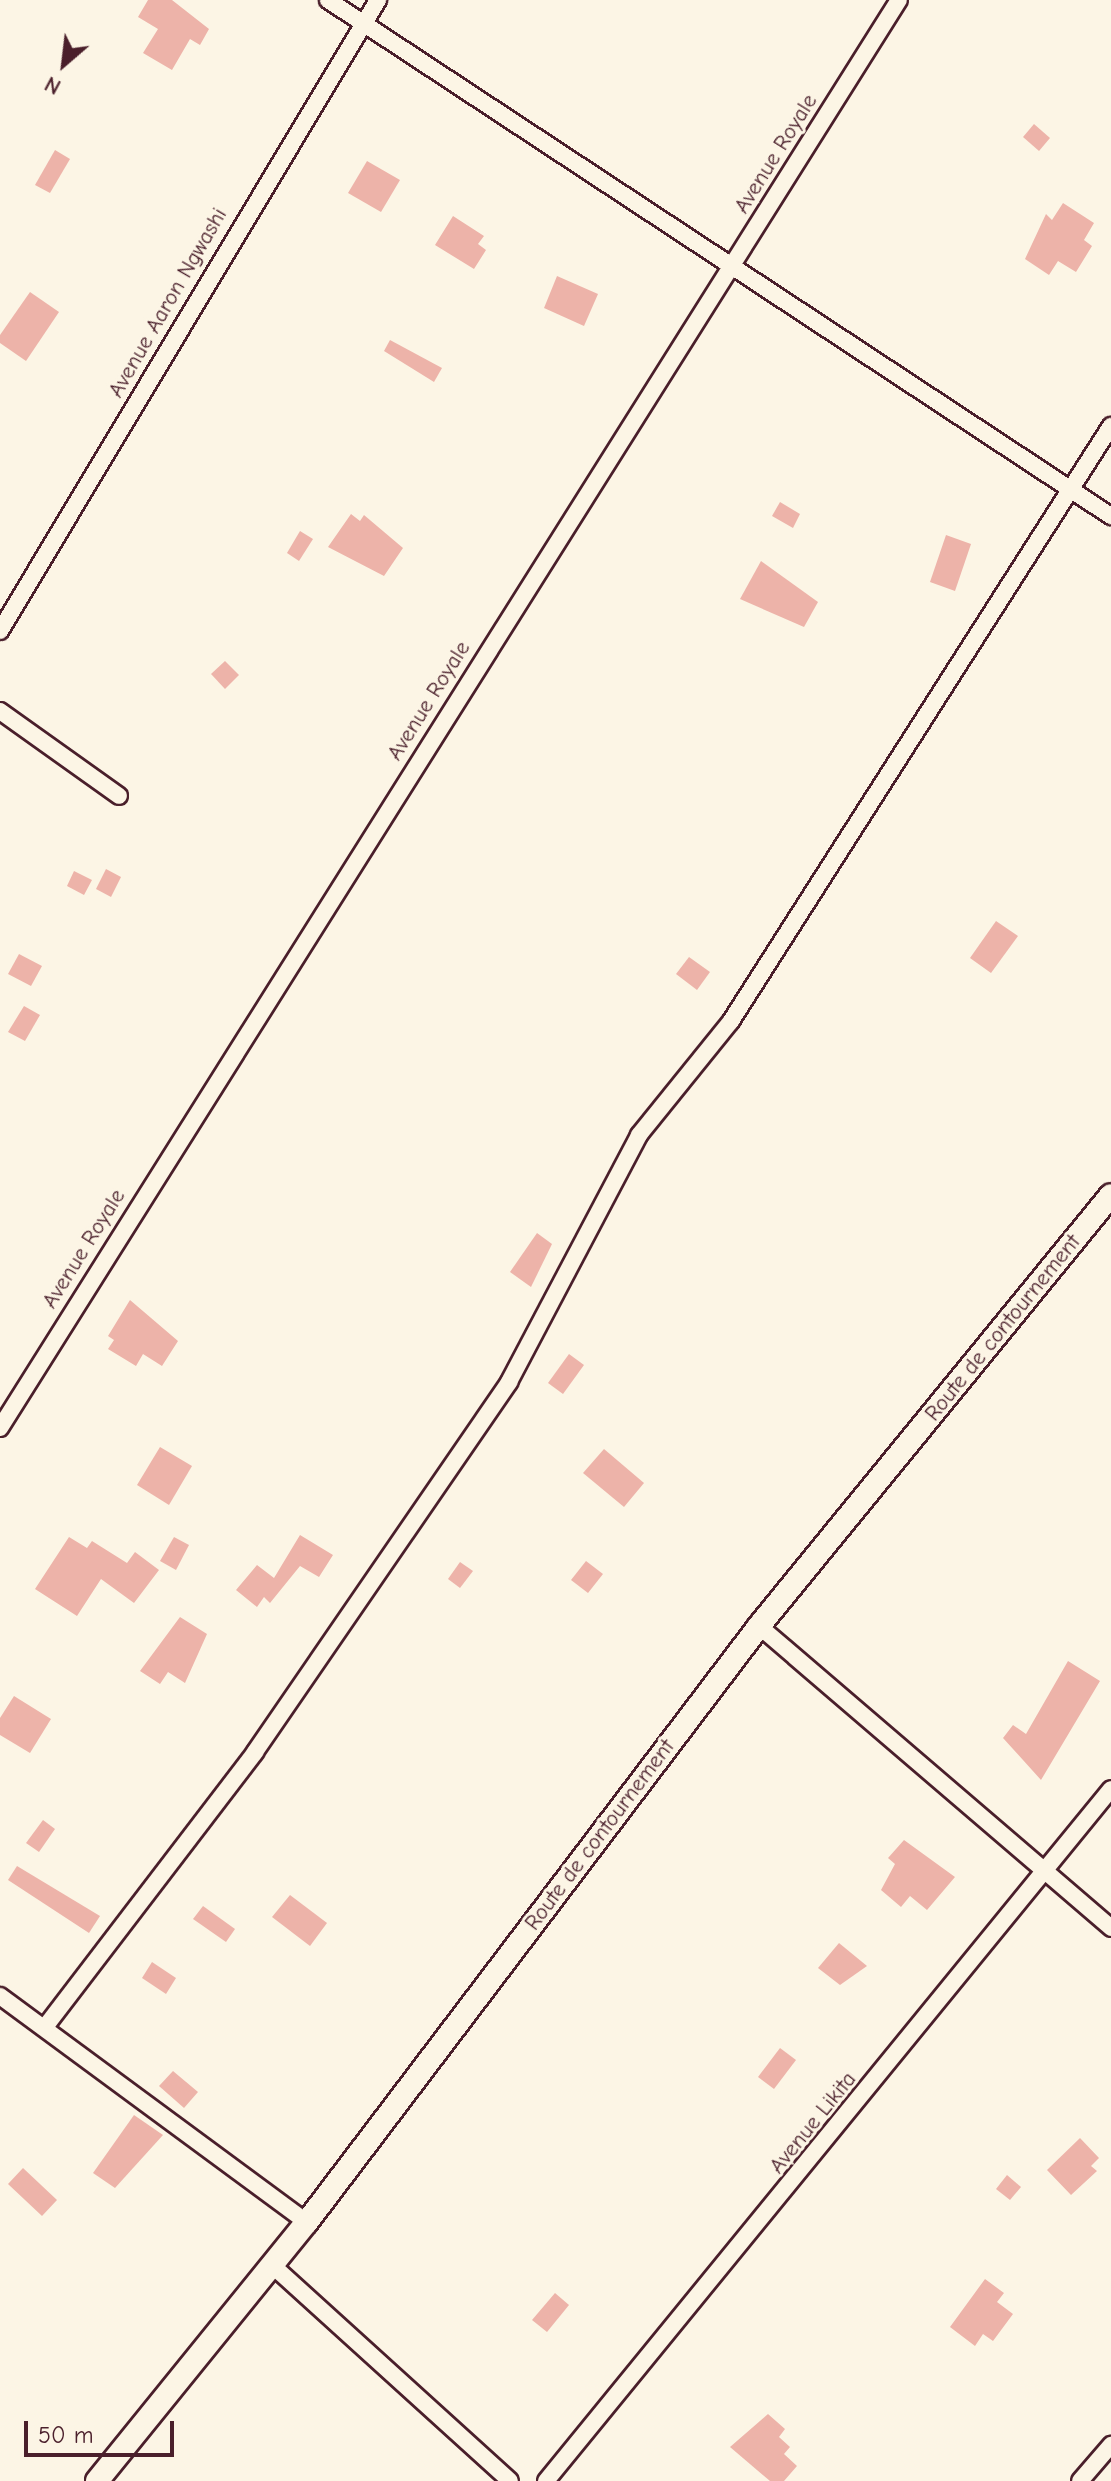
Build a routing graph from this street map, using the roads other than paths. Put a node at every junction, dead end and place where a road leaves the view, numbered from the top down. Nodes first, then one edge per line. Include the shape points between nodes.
1 (328, 0) edge
2 (378, 0) edge
3 (899, 0) edge
4 (362, 22) junction
5 (733, 265) junction
6 (1111, 426) edge
7 (1071, 489) junction
8 (1111, 516) edge
9 (0, 631) edge
10 (0, 711) edge
11 (119, 796) dead end
12 (1111, 1195) edge
13 (0, 1428) edge
14 (759, 1626) junction
15 (1111, 1789) edge
16 (1044, 1871) junction
17 (1111, 1928) edge
18 (0, 1996) edge
19 (45, 2027) junction
20 (307, 2222) junction
21 (272, 2265) junction
22 (1111, 2445) edge
23 (97, 2481) edge
24 (510, 2481) edge
25 (546, 2481) edge
26 (1080, 2481) edge

1 - 4 street
2 - 4 street, Avenue Aaron Ngwashi
3 - 5 street, Avenue Royale
4 - 5 street
4 - 9 street, Avenue Aaron Ngwashi
5 - 7 street
5 - 13 street, Avenue Royale
6 - 7 street
7 - 8 street
7 - 19 street via 731,1021 639,1135 509,1382 255,1752
10 - 11 street
12 - 14 street, Route de contournement
14 - 16 street
14 - 20 street, Route de contournement
15 - 16 street, Avenue Likita
16 - 17 street
16 - 25 street, Avenue Likita
18 - 19 street
19 - 20 street
20 - 21 street, Route de contournement
21 - 23 street, Route de contournement
21 - 24 street
22 - 26 street

